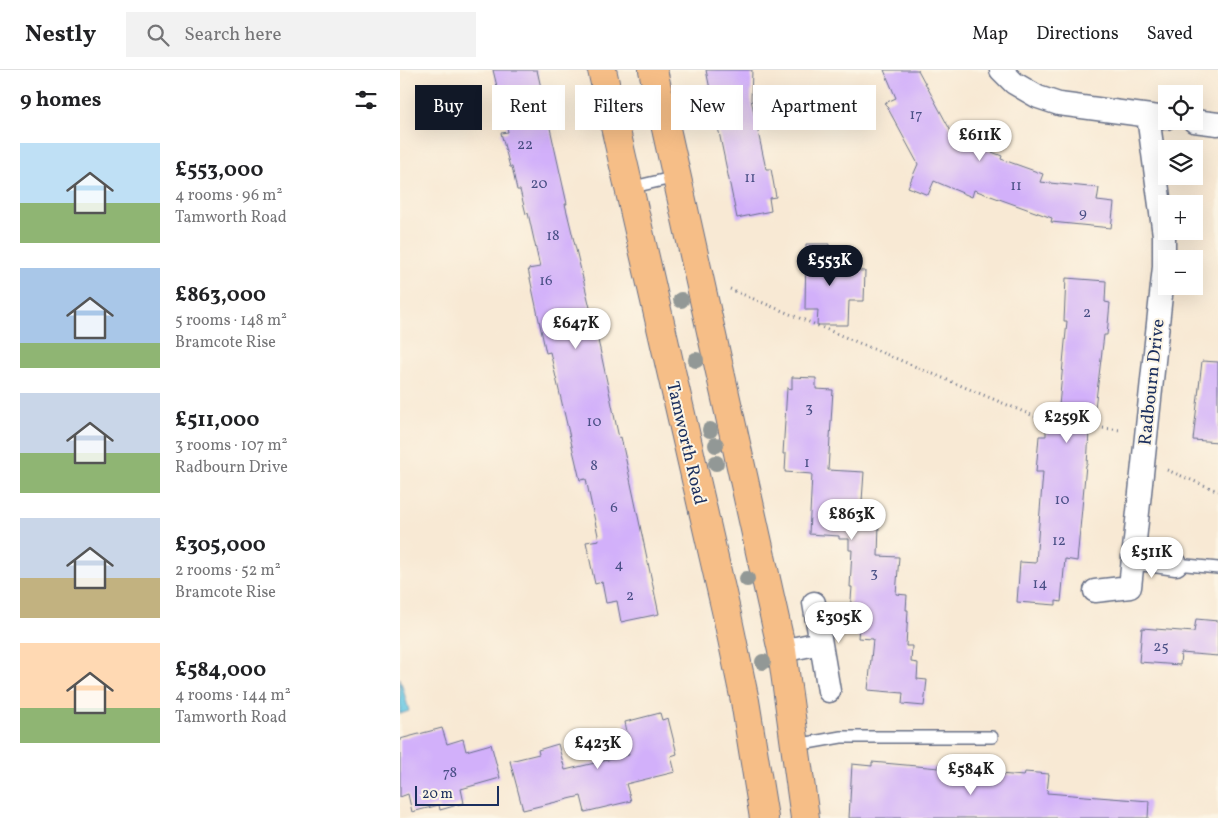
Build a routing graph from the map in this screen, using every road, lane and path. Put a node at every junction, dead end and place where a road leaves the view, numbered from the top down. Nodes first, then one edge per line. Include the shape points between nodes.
1 (602, 70) edge
2 (653, 70) edge
3 (1001, 70) edge
4 (1157, 117) edge
5 (1203, 122) edge
6 (1218, 124) edge
7 (676, 177) junction
8 (628, 188) junction
9 (699, 276) junction
10 (1146, 432) junction
11 (1143, 460) junction
12 (1218, 491) edge
13 (1133, 558) junction
14 (1176, 564) joint
15 (1218, 568) edge
16 (1095, 591) dead end
17 (814, 603) dead end
18 (820, 643) junction
19 (782, 651) junction
20 (829, 691) dead end
21 (992, 737) dead end
22 (796, 745) junction
23 (764, 818) edge
24 (805, 818) edge

1 - 8 main road, Tamworth Road
2 - 7 main road
3 - 4 street via 1014,83 1038,97 1059,104
4 - 10 street, Radbourn Drive via 1164,267
5 - 6 street
7 - 8 lane
7 - 9 main road
8 - 23 main road, Tamworth Road via 727,615
9 - 10 path via 1048,422
9 - 19 main road
10 - 11 street, Radbourn Drive
11 - 12 path
11 - 13 street, Radbourn Drive
13 - 14 street
13 - 16 street, Radbourn Drive via 1130,587
14 - 15 lane
17 - 18 street
18 - 19 street
18 - 20 street
19 - 22 main road
21 - 22 lane via 841,737
22 - 24 main road

